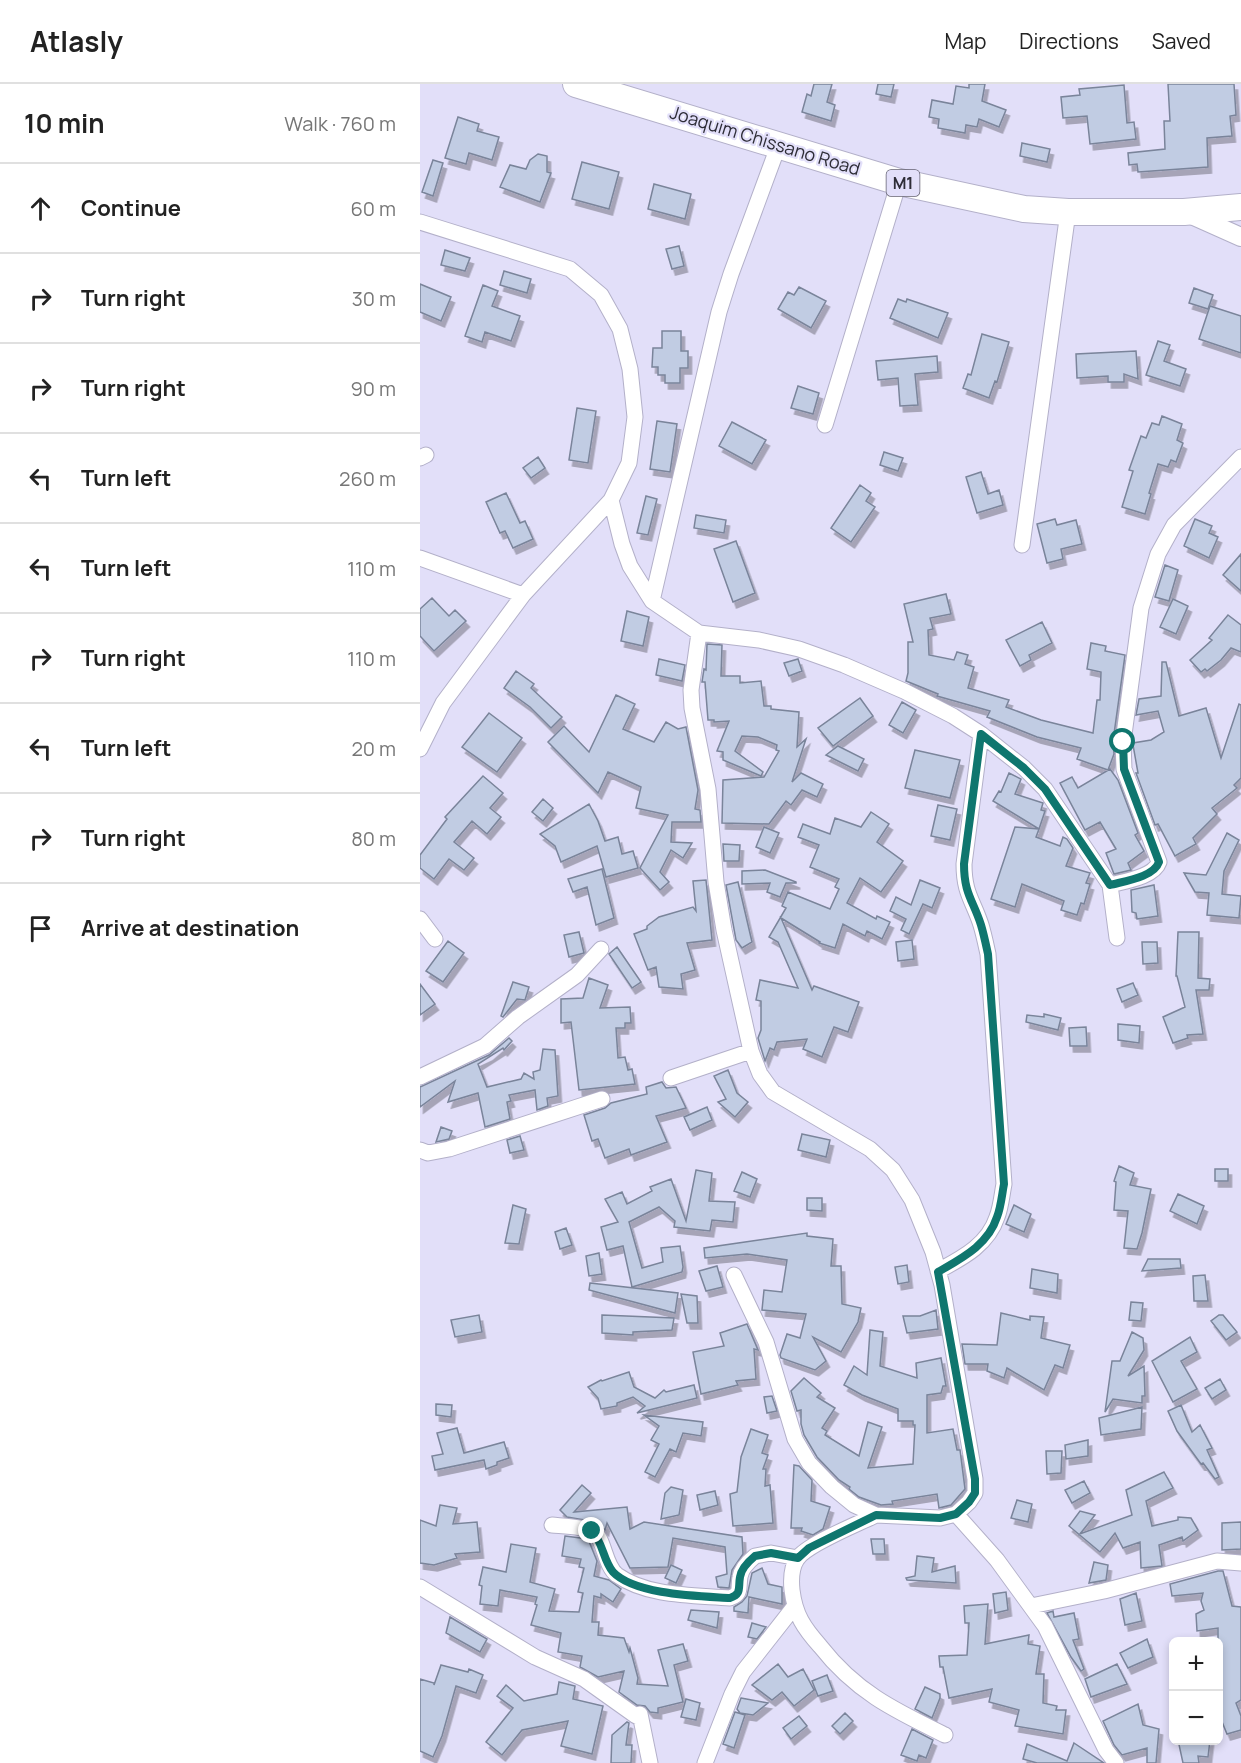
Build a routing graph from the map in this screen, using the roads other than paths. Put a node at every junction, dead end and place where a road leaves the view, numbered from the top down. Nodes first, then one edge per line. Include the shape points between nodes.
1 (576, 84) edge
2 (779, 144) junction
3 (899, 182) junction
4 (1241, 207) edge
5 (1068, 212) junction
6 (1184, 212) junction
7 (420, 222) edge
8 (1241, 237) edge
9 (825, 425) dead end
10 (1241, 457) edge
11 (611, 500) junction
12 (1022, 545) dead end
13 (420, 558) edge
14 (523, 595) junction
15 (652, 601) junction
16 (699, 633) junction
17 (981, 734) junction
18 (420, 749) edge
19 (1110, 885) junction
20 (420, 919) edge
21 (1117, 938) dead end
22 (435, 939) dead end
23 (601, 949) dead end
24 (751, 1052) junction
25 (420, 1077) edge
26 (672, 1078) dead end
27 (602, 1099) dead end
28 (420, 1150) edge
29 (938, 1272) junction
30 (734, 1275) dead end
31 (956, 1514) junction
32 (876, 1515) junction
33 (552, 1525) dead end
34 (798, 1558) junction
35 (1241, 1563) edge
36 (420, 1587) edge
37 (1030, 1606) junction
38 (794, 1607) junction
39 (945, 1735) dead end
40 (650, 1763) edge
41 (705, 1763) edge
42 (1116, 1763) edge

1 - 2 highway, Joaquim Chissano Road / M1
2 - 3 highway, Joaquim Chissano Road / M1
2 - 15 street via 719,312
3 - 5 highway, Joaquim Chissano Road / M1 via 1013,207
3 - 9 street
4 - 6 highway, Joaquim Chissano Road / M1
5 - 6 highway, Joaquim Chissano Road / M1
5 - 12 street
6 - 8 street
7 - 11 street via 570,269 601,295 620,329 630,369 635,417 629,464
10 - 19 street via 1174,525 1158,554 1142,608 1123,742 1124,769 1159,862 1149,872
11 - 14 street
11 - 15 street via 626,555
13 - 14 street
14 - 18 street via 443,703
15 - 16 street
16 - 17 street via 759,640 844,665 904,691
16 - 24 street via 692,708 708,789 724,930
17 - 19 street via 1045,789
17 - 29 street via 964,883 988,954 1004,1184 997,1218 983,1242
19 - 21 street
20 - 22 street
23 - 25 street via 577,975 485,1046
24 - 26 street
24 - 29 street via 773,1092 870,1149 893,1170 912,1200
27 - 28 street via 449,1149 428,1153
29 - 31 street via 975,1479 975,1493
30 - 32 street via 766,1342 795,1439 809,1463 854,1505
31 - 32 street via 940,1518
31 - 37 street via 997,1560
32 - 34 street via 809,1548
33 - 34 street via 592,1531 618,1576 672,1594 737,1596 740,1575 755,1556 771,1553
34 - 38 street via 792,1570
35 - 37 street via 1217,1561
36 - 40 street via 535,1657 584,1679 636,1716 640,1714
37 - 42 street via 1045,1626
38 - 39 street via 805,1628 844,1676 875,1698
38 - 41 street via 743,1672

